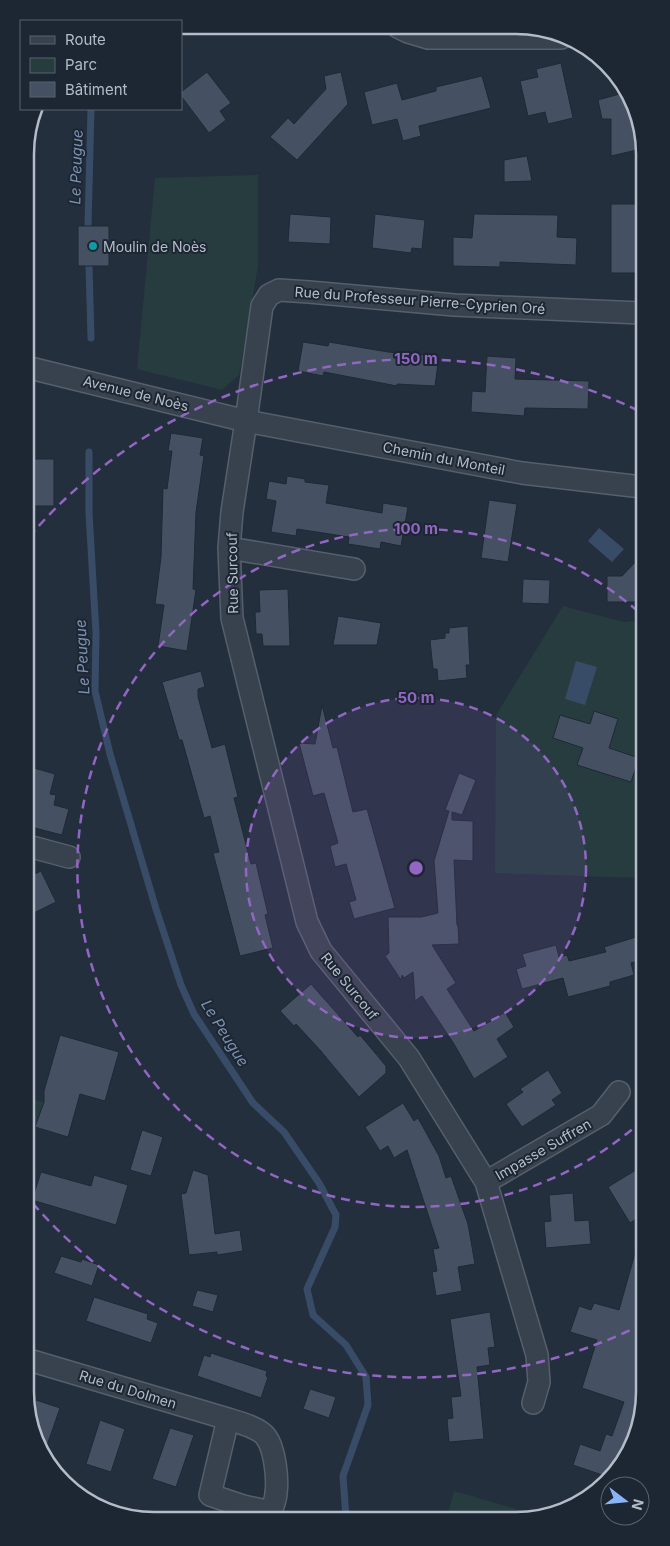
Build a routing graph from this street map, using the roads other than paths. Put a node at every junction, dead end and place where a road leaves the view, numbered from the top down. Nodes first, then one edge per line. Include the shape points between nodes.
1 (415, 34) edge
2 (546, 38) edge
3 (636, 313) edge
4 (34, 368) edge
5 (246, 421) junction
6 (636, 486) edge
7 (229, 548) junction
8 (354, 569) dead end
9 (34, 848) edge
10 (69, 857) dead end
11 (618, 1092) dead end
12 (486, 1182) junction
13 (34, 1361) edge
14 (533, 1403) dead end
15 (228, 1419) dead end

1 - 2 street via 428,38
3 - 5 street, Rue du Professeur Pierre-Cyprien Oré via 454,306 279,290 269,295 262,306
4 - 5 street, Avenue de Noès
5 - 6 street, Chemin du Monteil via 522,473
5 - 7 street, Rue Surcouf
7 - 8 street
7 - 12 street, Rue Surcouf via 232,618 307,922 321,951 408,1058
9 - 10 street
11 - 12 street, Impasse Suffren via 600,1115
12 - 14 street, Rue Surcouf via 537,1355 539,1382
13 - 15 street, Rue du Dolmen

